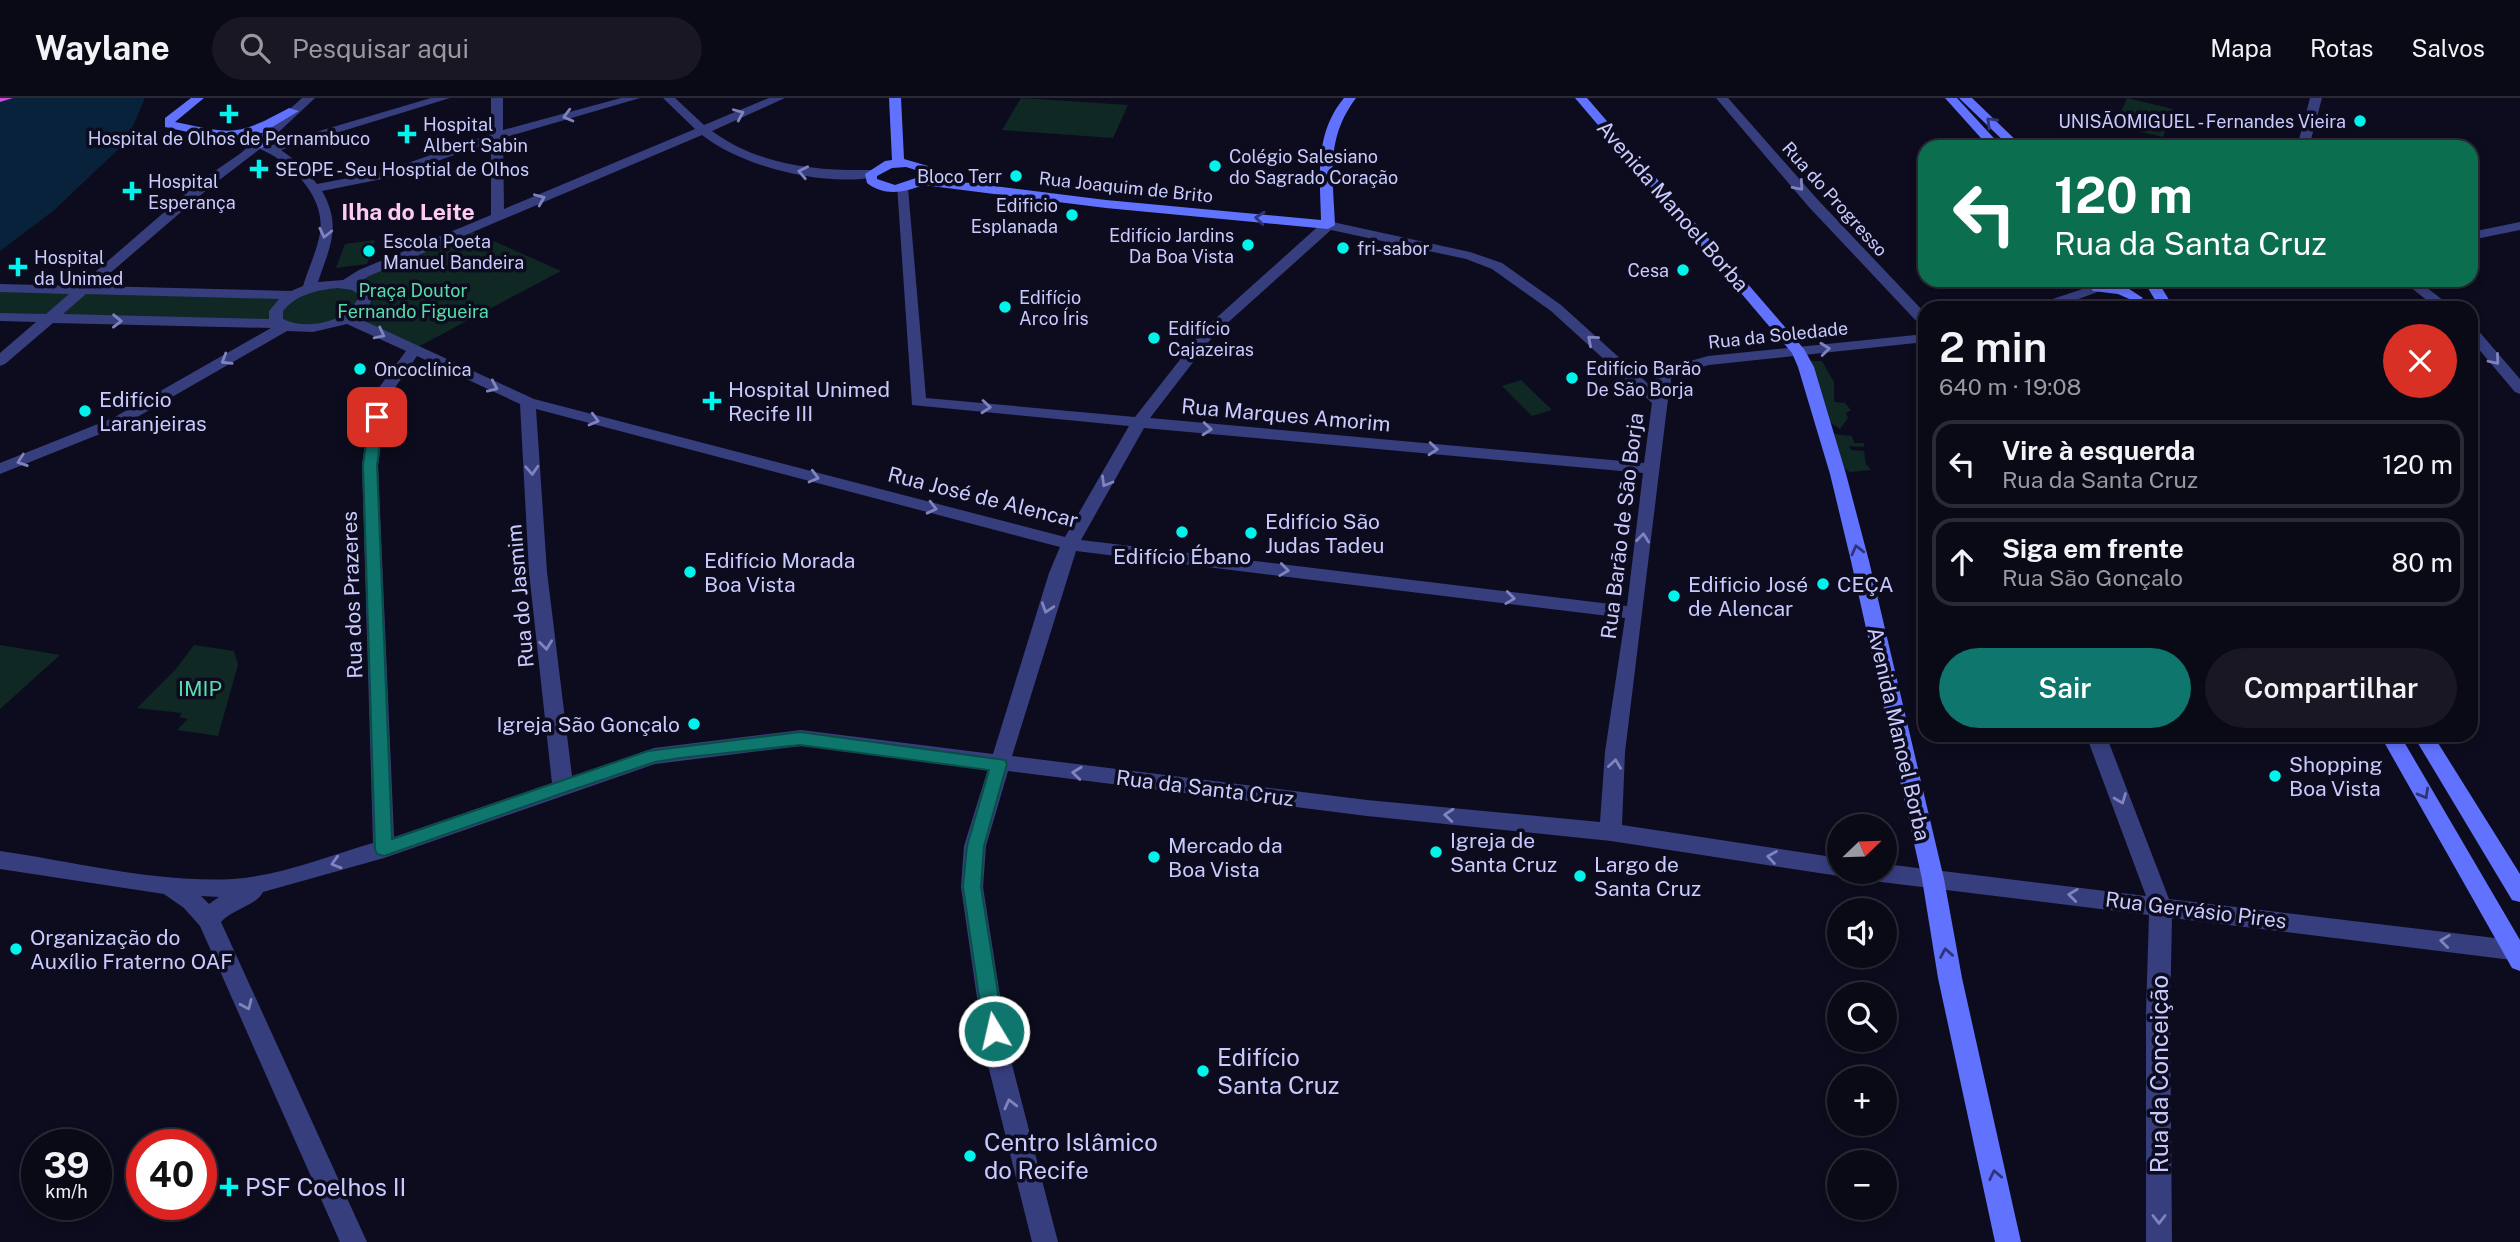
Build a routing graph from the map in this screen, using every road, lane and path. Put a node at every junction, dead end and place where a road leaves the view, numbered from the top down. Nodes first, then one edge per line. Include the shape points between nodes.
1 (6, 98) edge
2 (198, 98) edge
3 (309, 98) edge
4 (444, 98) edge
5 (497, 98) edge
6 (634, 98) edge
7 (669, 98) edge
8 (779, 98) edge
9 (895, 98) edge
10 (1350, 98) edge
11 (1580, 98) edge
12 (1722, 98) edge
13 (1951, 98) edge
14 (1965, 98) edge
15 (2316, 98) edge
16 (0, 99) edge
17 (293, 111) junction
18 (700, 131) junction
19 (496, 136) junction
20 (235, 138) junction
21 (1990, 140) edge
22 (2010, 140) edge
23 (2305, 140) edge
24 (268, 143) junction
25 (898, 163) junction
26 (871, 174) junction
27 (921, 181) junction
28 (204, 184) junction
29 (316, 188) junction
30 (902, 188) junction
31 (498, 216) junction
32 (1328, 225) junction
33 (2520, 226) edge
34 (2478, 235) edge
35 (364, 273) junction
36 (311, 282) junction
37 (347, 284) junction
38 (2101, 287) edge
39 (2418, 287) edge
40 (0, 288) edge
41 (2098, 288) junction
42 (83, 289) junction
43 (270, 294) junction
44 (294, 295) junction
45 (2060, 301) edge
46 (2136, 301) edge
47 (2436, 301) edge
48 (1918, 315) edge
49 (0, 317) edge
50 (347, 318) junction
51 (49, 319) junction
52 (282, 325) junction
53 (1918, 339) edge
54 (2478, 339) edge
55 (413, 351) junction
56 (1799, 352) junction
57 (0, 361) edge
58 (2520, 388) edge
59 (528, 402) junction
60 (1660, 402) junction
61 (1139, 422) junction
62 (0, 469) edge
63 (1650, 469) junction
64 (1070, 544) junction
65 (1635, 614) junction
66 (2099, 742) edge
67 (2394, 742) edge
68 (2427, 742) edge
69 (999, 764) junction
70 (563, 786) junction
71 (1611, 832) junction
72 (384, 849) junction
73 (0, 860) edge
74 (1827, 865) edge
75 (1897, 875) edge
76 (1933, 879) junction
77 (278, 880) junction
78 (169, 887) junction
79 (2520, 893) edge
80 (2161, 906) junction
81 (209, 920) junction
82 (2518, 954) edge
83 (354, 1242) edge
84 (1045, 1242) edge
85 (2008, 1242) edge
86 (2159, 1242) edge

1 - 16 highway
2 - 20 main road via 169,124
3 - 17 street
4 - 24 street
5 - 19 street
6 -> 19 street
7 - 18 street
18 -> 8 street
9 - 25 main road
10 - 32 main road via 1335,116 1329,139
11 - 56 main road, Avenida Manoel Borba
12 -> 48 street, Rua do Progresso
13 - 21 main road
22 -> 14 main road
15 - 23 street
17 - 20 main road
17 - 24 street
26 -> 18 street via 815,174 773,165
31 -> 18 street
19 - 29 street via 388,174
19 - 31 street
20 - 24 main road
20 - 28 street via 238,150 212,171
24 - 28 street
24 - 29 street
25 - 26 main road
25 - 27 main road via 924,169
26 - 30 main road via 877,186
27 - 30 main road
32 -> 27 main road, Rua Joaquim de Brito
28 - 42 street
29 -> 36 street via 328,218
30 -> 61 street, Rua Marques Amorim via 918,402
31 - 35 street
60 -> 32 street, Rua Barão de São Borja via 1556,308 1497,266
32 - 61 street via 1209,332
33 - 34 street
35 - 36 street
35 - 37 street
36 - 37 street
36 - 43 street
36 - 44 street
37 - 50 street via 363,289 366,299
38 - 41 street
39 - 47 street
40 - 42 street
41 - 45 street
41 - 46 main road via 2121,290
42 - 43 street
42 - 51 street
43 - 44 street
44 - 52 street via 276,311 276,321
49 - 51 street
50 - 52 street via 311,328
50 -> 55 street, Rua José de Alencar
51 -> 52 street
51 - 57 street
52 -> 62 street via 118,421
56 -> 53 street, Rua da Soledade
54 -> 58 street
55 -> 59 street, Rua José de Alencar
55 - 72 street, Rua dos Prazeres via 386,389 370,465
56 - 60 street, Rua da Soledade via 1717,359 1674,370 1664,377
76 -> 56 main road, Avenida Manoel Borba via 1854,536
59 -> 64 street, Rua José de Alencar
59 -> 70 street, Rua do Jasmim via 538,572
60 - 63 street, Rua Barão de São Borja
61 -> 63 street, Rua Marques Amorim
61 -> 64 street
65 -> 63 street, Rua Barão de São Borja
64 -> 65 street, Rua José de Alencar
64 -> 69 street
71 -> 65 street, Rua Barão de São Borja via 1613,780
66 -> 80 street
67 -> 82 main road
68 - 79 main road
69 - 70 street, Rua da Santa Cruz via 800,738 654,756
71 -> 69 street, Rua da Santa Cruz
84 -> 69 street via 998,1053 972,887 975,846
70 - 72 street, Rua da Santa Cruz
74 -> 71 street
72 -> 77 street, Rua da Santa Cruz
73 - 78 street
75 - 76 street, Rua Gervásio Pires
80 -> 76 street, Rua Gervásio Pires
85 -> 76 main road, Avenida Manoel Borba
77 - 78 street via 234,888
77 - 81 street via 221,906
78 - 81 street via 192,901
82 -> 80 street, Rua Gervásio Pires
80 -> 86 street, Rua da Conceição
81 -> 83 street

